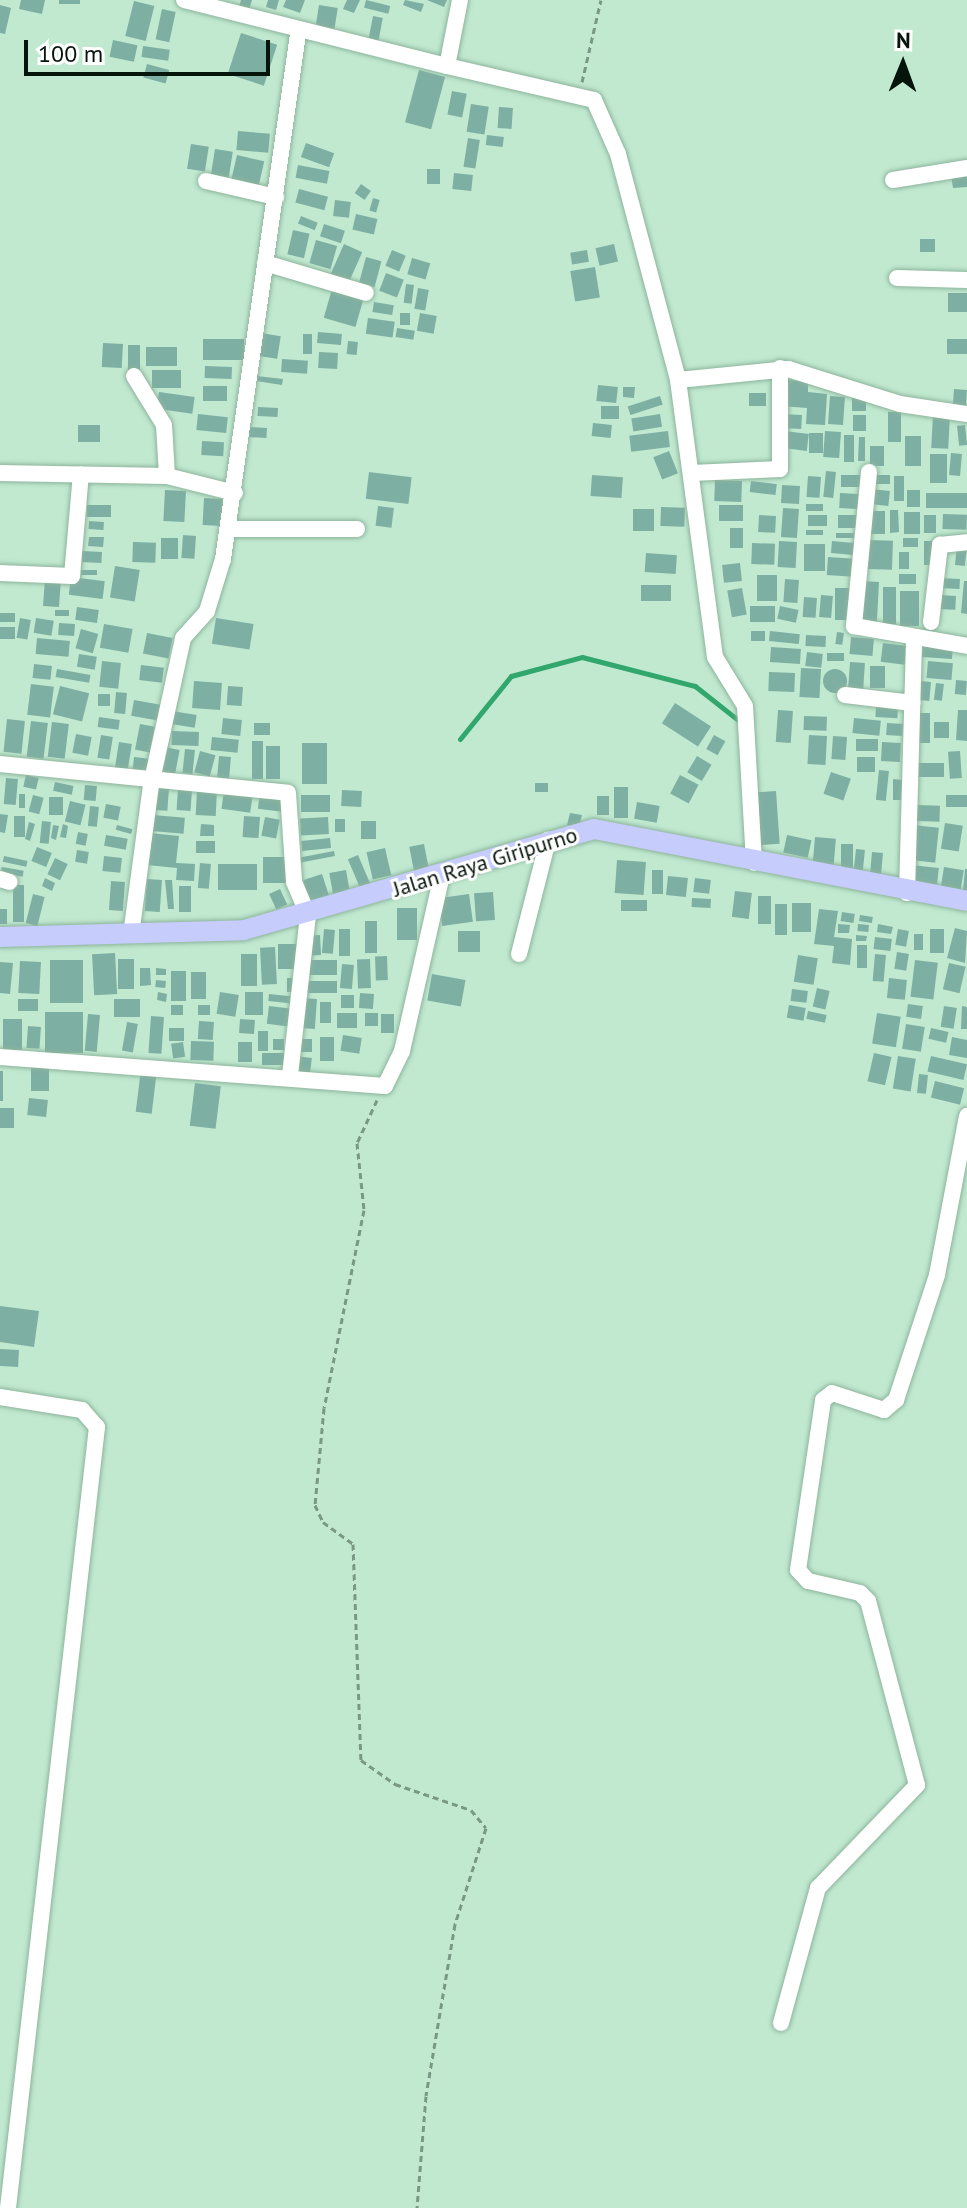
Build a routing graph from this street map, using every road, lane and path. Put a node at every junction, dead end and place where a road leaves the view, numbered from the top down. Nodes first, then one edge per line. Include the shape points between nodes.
1 (184, 0) edge
2 (460, 0) edge
3 (601, 0) edge
4 (298, 34) junction
5 (447, 66) junction
6 (579, 93) junction
7 (967, 168) edge
8 (893, 180) dead end
9 (206, 181) dead end
10 (276, 197) junction
11 (265, 263) junction
12 (897, 278) dead end
13 (967, 280) edge
14 (366, 293) dead end
15 (780, 368) junction
16 (134, 376) dead end
17 (678, 380) junction
18 (967, 414) edge
19 (869, 472) dead end
20 (0, 473) edge
21 (692, 473) junction
22 (81, 474) junction
23 (167, 476) junction
24 (235, 493) junction
25 (228, 529) junction
26 (357, 529) dead end
27 (967, 542) edge
28 (0, 573) edge
29 (931, 622) dead end
30 (914, 637) junction
31 (967, 646) edge
32 (845, 695) dead end
33 (913, 703) junction
34 (0, 764) edge
35 (151, 785) junction
36 (548, 840) junction
37 (754, 863) junction
38 (442, 875) junction
39 (907, 893) junction
40 (967, 901) edge
41 (308, 915) junction
42 (131, 935) junction
43 (0, 937) edge
44 (519, 954) dead end
45 (0, 1057) edge
46 (290, 1075) junction
47 (385, 1086) junction
48 (967, 1116) edge
49 (0, 1397) edge
50 (781, 2023) dead end
51 (8, 2208) edge
52 (417, 2208) edge

1 - 4 street
2 - 5 street
3 - 6 path
4 - 5 street
4 - 10 street
5 - 6 street
6 - 17 street via 600,105 618,154
7 - 8 street
9 - 10 street
10 - 11 street
11 - 14 street
11 - 24 street
12 - 13 street
15 - 17 street
15 - 18 street via 900,404
15 - 21 street via 778,471
16 - 23 street via 164,425
17 - 21 street
19 - 30 street via 854,626
20 - 22 street
21 - 37 street via 715,657 745,706
22 - 23 street
22 - 28 street via 72,576
23 - 24 street
24 - 25 street
25 - 26 street
25 - 35 street via 217,587 183,638
27 - 29 street via 940,545
30 - 31 street
30 - 33 street
32 - 33 street
33 - 39 street
34 - 35 street
35 - 41 street via 285,791 294,878
35 - 42 street
36 - 37 main road, Jalan Raya Giripurno via 622,831
36 - 38 main road, Jalan Raya Giripurno
36 - 44 street
37 - 39 main road, Jalan Raya Giripurno
38 - 41 main road, Jalan Raya Giripurno
38 - 47 street via 402,1051
39 - 40 main road, Jalan Raya Giripurno
41 - 42 main road, Jalan Raya Giripurno via 230,932
41 - 46 street
42 - 43 main road, Jalan Raya Giripurno
45 - 46 street
46 - 47 street
47 - 52 path via 357,1143 364,1210 324,1408 315,1505 323,1522 353,1544 361,1760 395,1784 471,1810 486,1828 455,1924 426,2096
48 - 50 street via 937,1275 896,1400 884,1410 832,1393 823,1400 798,1570 808,1581 860,1593 868,1601 917,1785 818,1888
49 - 51 street via 82,1410 97,1427

